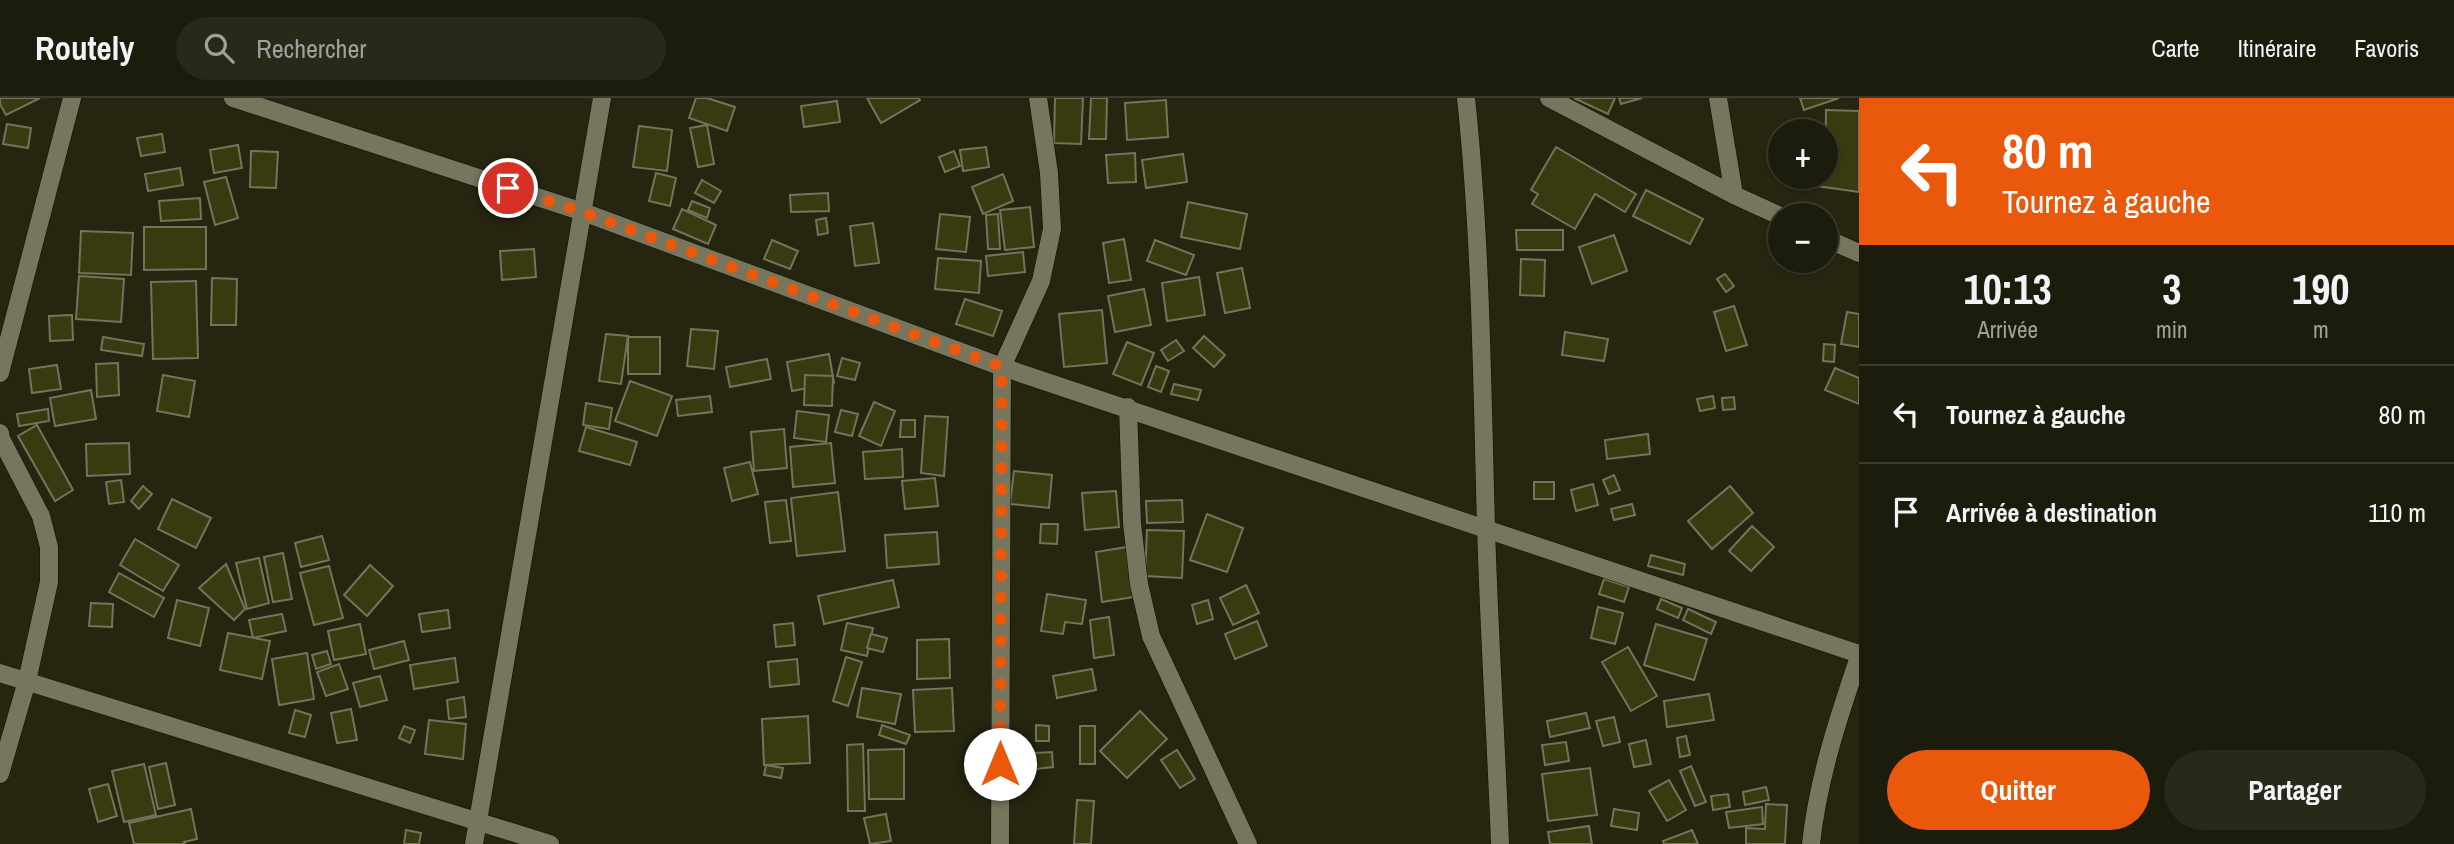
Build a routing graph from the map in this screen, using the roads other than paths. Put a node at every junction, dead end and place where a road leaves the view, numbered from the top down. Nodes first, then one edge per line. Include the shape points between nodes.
1 (72, 98) edge
2 (233, 98) edge
3 (602, 98) edge
4 (1038, 98) edge
5 (1466, 98) edge
6 (1549, 98) edge
7 (1718, 98) edge
8 (1734, 195) junction
9 (1768, 211) edge
10 (583, 212) junction
11 (1838, 243) edge
12 (1859, 253) edge
13 (1002, 367) junction
14 (0, 373) edge
15 (1128, 407) junction
16 (0, 433) edge
17 (1486, 528) junction
18 (1859, 656) edge
19 (0, 673) edge
20 (27, 681) junction
21 (0, 774) edge
22 (479, 823) junction
23 (474, 844) edge
24 (550, 844) edge
25 (1000, 844) edge
26 (1248, 844) edge
27 (1500, 844) edge
28 (1811, 844) edge

1 - 14 street
2 - 10 street
3 - 10 street
4 - 13 street via 1052,229 1041,281
5 - 17 street via 1474,174
6 - 8 street
7 - 8 street
8 - 9 street
10 - 13 street
10 - 22 street
11 - 12 street
13 - 15 street
13 - 25 street
15 - 17 street
15 - 26 street via 1132,523 1151,636
16 - 20 street via 41,516 49,547 50,582
17 - 18 street
17 - 27 street
18 - 28 street via 1831,739 1815,804
19 - 20 street
20 - 21 street
20 - 22 street
22 - 23 street
22 - 24 street

